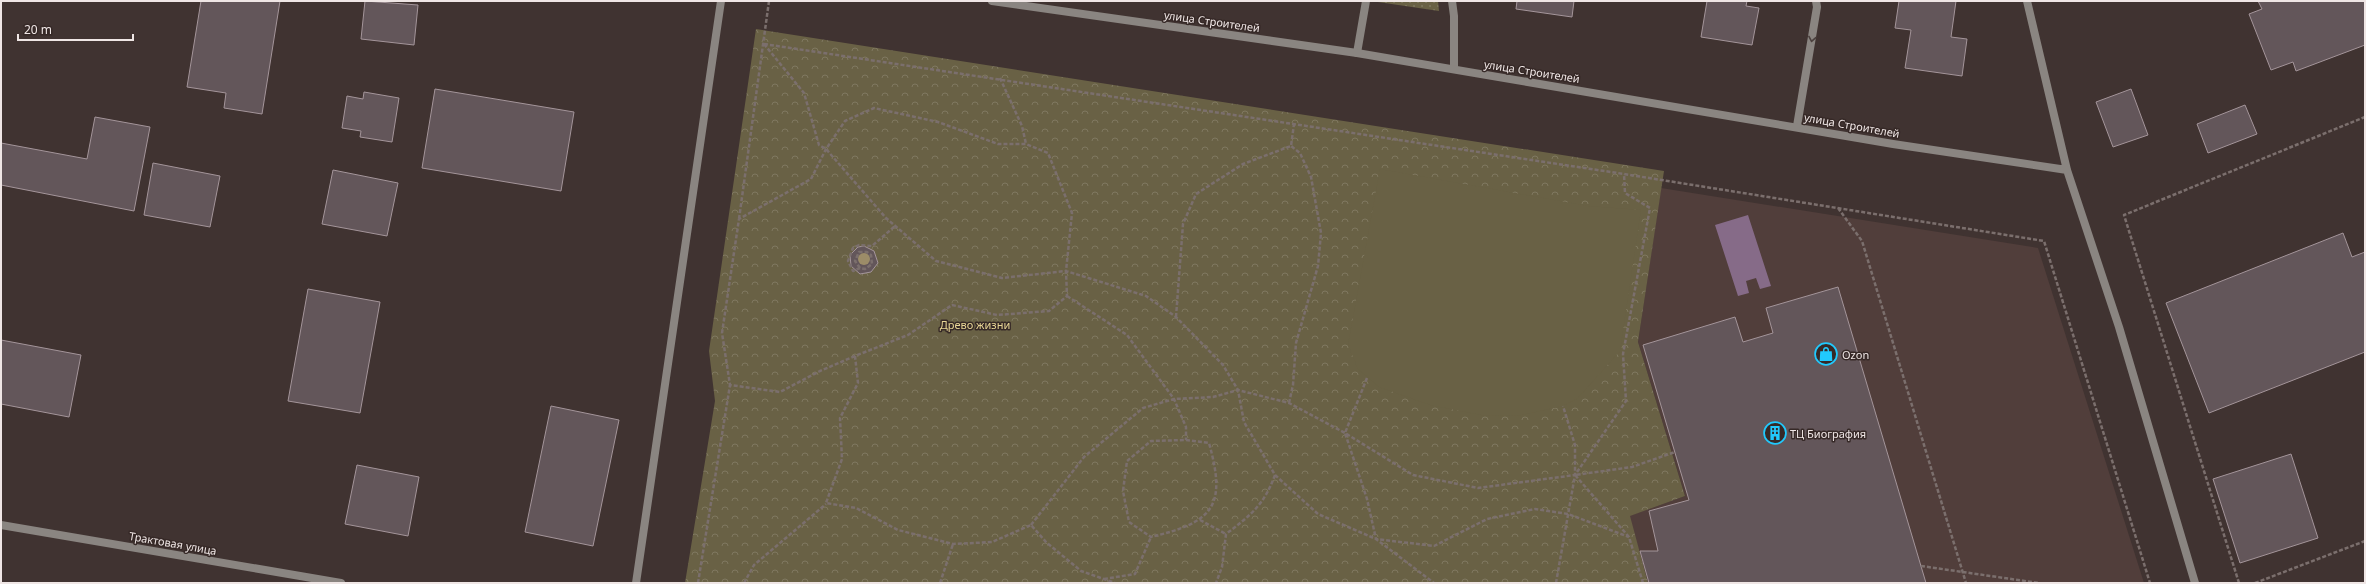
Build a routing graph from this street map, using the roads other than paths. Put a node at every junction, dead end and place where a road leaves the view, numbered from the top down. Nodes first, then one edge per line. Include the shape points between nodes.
1 (721, 1) edge
2 (992, 1) edge
3 (1366, 1) edge
4 (1452, 1) edge
5 (1816, 1) edge
6 (2027, 1) edge
7 (1015, 3) edge
8 (1357, 53) junction
9 (1454, 69) junction
10 (1797, 126) junction
11 (2067, 170) junction
12 (1, 525) edge
13 (341, 583) edge
14 (636, 583) edge
15 (2195, 583) edge

1 - 14 street
2 - 7 street, улица Строителей
3 - 8 street
4 - 9 street
5 -> 10 street
6 - 11 street
7 - 8 street, улица Строителей
8 - 9 street, улица Строителей
9 - 10 street, улица Строителей
10 - 11 street, улица Строителей via 1893,144
11 - 15 street via 2119,327
12 - 13 street, Трактовая улица

